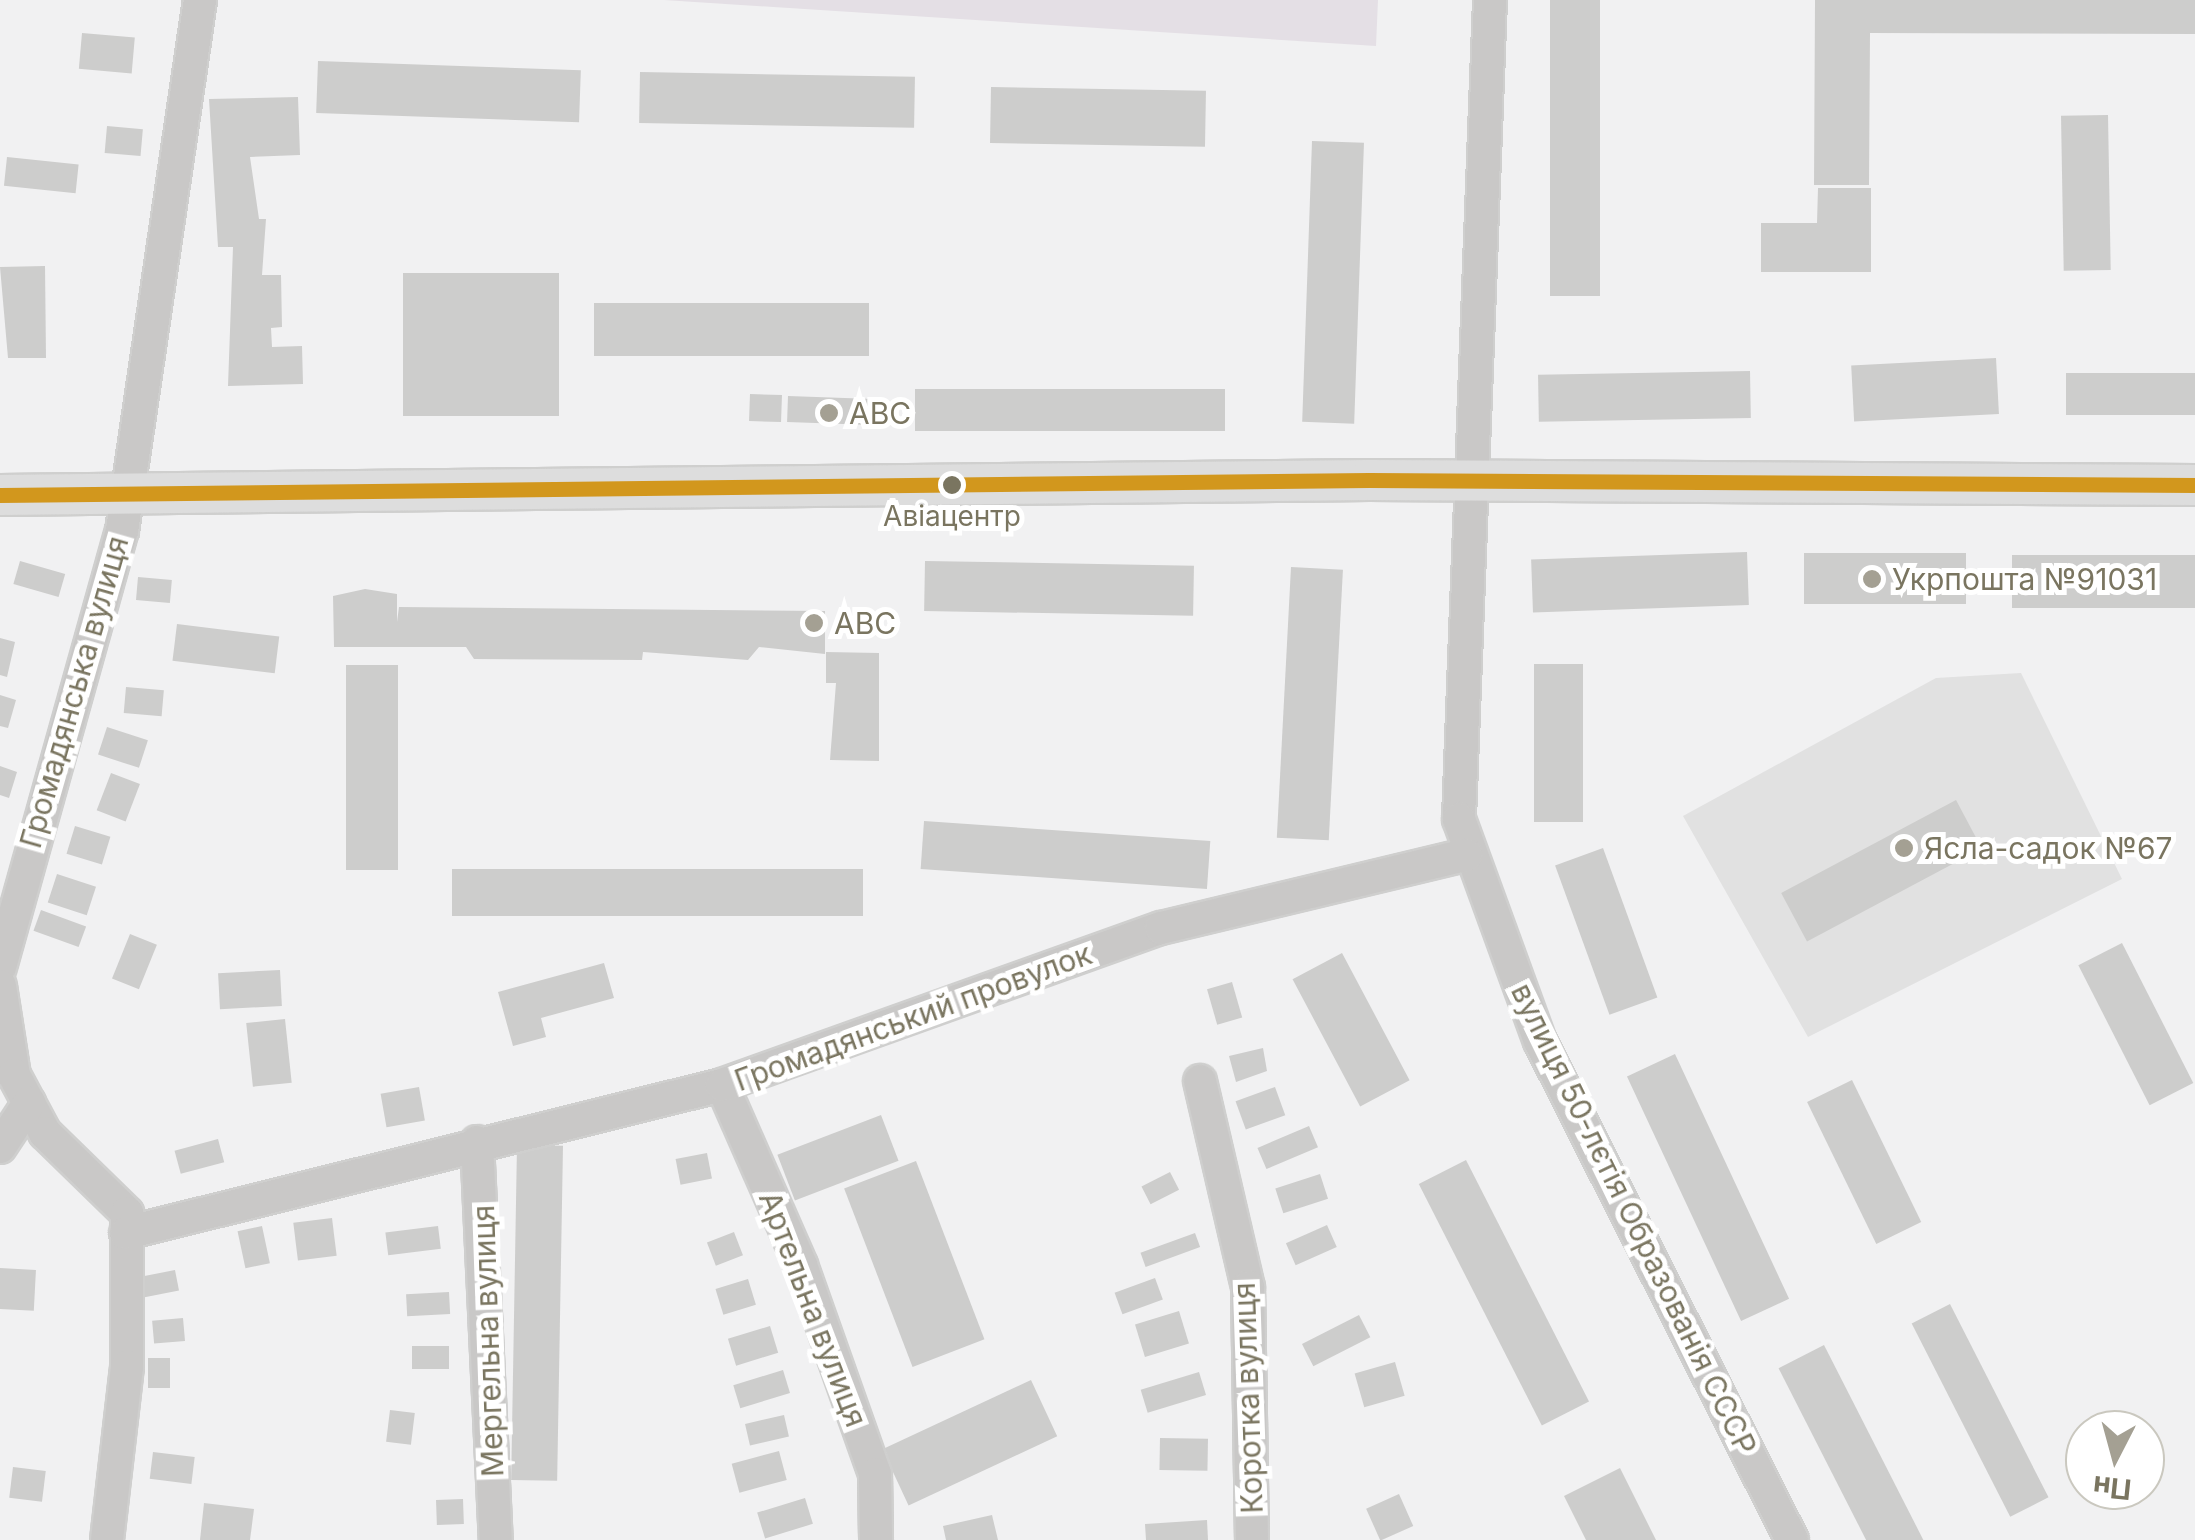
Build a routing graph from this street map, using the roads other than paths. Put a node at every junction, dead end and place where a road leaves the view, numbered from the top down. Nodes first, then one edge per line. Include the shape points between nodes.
1 (200, 0) edge
2 (1490, 0) edge
3 (1470, 486) junction
4 (2195, 486) edge
5 (0, 496) edge
6 (125, 496) junction
7 (1466, 855) junction
8 (0, 968) edge
9 (0, 986) edge
10 (1200, 1080) dead end
11 (722, 1086) junction
12 (29, 1103) junction
13 (477, 1142) junction
14 (0, 1147) edge
15 (126, 1233) junction
16 (107, 1540) edge
17 (496, 1540) edge
18 (876, 1540) edge
19 (1252, 1540) edge
20 (1792, 1540) edge

1 - 6 street, Громадянська вулиця
2 - 3 street, вулиця 50-лєтія Образованія СССР
3 - 4 main road
3 - 6 main road
3 - 7 street, вулиця 50-лєтія Образованія СССР via 1459,820
5 - 6 main road
6 - 8 street, Громадянська вулиця
7 - 11 street, Громадянський провулок via 1194,918
7 - 20 street, вулиця 50-лєтія Образованія СССР via 1540,1040
9 - 12 street via 14,1075
10 - 19 street, Коротка вулиця via 1248,1287
11 - 13 street, Громадянський провулок
11 - 18 street, Артельна вулиця via 801,1265 876,1474
12 - 14 street
12 - 15 street via 45,1132 127,1213
13 - 15 street, Громадянський провулок
13 - 17 street, Мергельна вулиця
15 - 16 street via 126,1367

